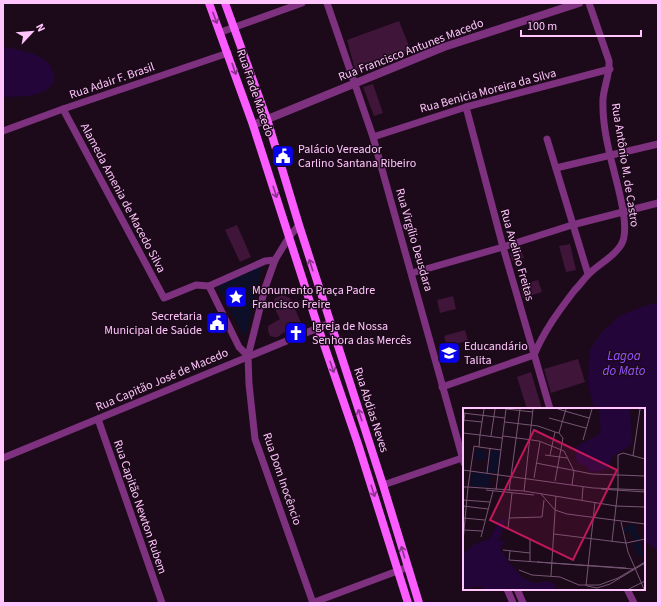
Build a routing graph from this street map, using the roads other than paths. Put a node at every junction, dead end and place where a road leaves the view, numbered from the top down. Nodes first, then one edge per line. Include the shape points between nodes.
1 (209, 3) edge
2 (225, 3) edge
3 (302, 3) edge
4 (327, 3) edge
5 (579, 3) edge
6 (589, 3) edge
7 (235, 27) junction
8 (221, 32) junction
9 (228, 53) junction
10 (610, 69) junction
11 (355, 84) junction
12 (466, 107) junction
13 (63, 109) junction
14 (267, 119) junction
15 (253, 124) junction
16 (3, 131) edge
17 (373, 137) junction
18 (547, 140) dead end
19 (658, 144) edge
20 (610, 156) junction
21 (556, 168) junction
22 (658, 203) edge
23 (623, 212) junction
24 (572, 224) junction
25 (299, 225) junction
26 (289, 237) junction
27 (503, 248) junction
28 (275, 260) junction
29 (412, 273) junction
30 (588, 274) junction
31 (209, 286) junction
32 (330, 323) junction
33 (318, 327) junction
34 (534, 355) junction
35 (248, 356) junction
36 (442, 387) junction
37 (550, 408) edge
38 (98, 419) junction
39 (369, 441) junction
40 (358, 444) junction
41 (3, 458) edge
42 (463, 460) edge
43 (383, 486) junction
44 (408, 568) junction
45 (398, 572) junction
46 (507, 590) edge
47 (517, 590) edge
48 (628, 590) edge
49 (162, 603) edge
50 (313, 603) edge
51 (408, 603) edge
52 (419, 603) edge
53 (513, 603) edge
54 (523, 603) edge
55 (634, 603) edge

1 -> 8 main road, Rua Frade Macedo
2 - 7 main road, Rua Frade Macedo
3 - 7 street
4 - 11 street, Rua Virgílio Deusdara
5 - 11 street, Rua Francisco Antunes Macedo via 444,47
6 - 10 street, Rua Antônio M. de Castro
7 - 8 street
7 - 14 main road, Rua Frade Macedo
8 - 9 main road, Rua Frade Macedo
9 - 13 street, Rua Adair F. Brasil
9 -> 15 main road, Rua Frade Macedo
10 - 12 street, Rua Benicia Moreira da Silva
10 - 20 street, Rua Antônio M. de Castro via 603,98
11 - 14 street, Rua Francisco Antunes Macedo
11 - 17 street, Rua Virgílio Deusdara
12 - 17 street, Rua Benicia Moreira da Silva
12 - 27 street, Rua Avelino Freitas
13 - 16 street, Rua Adair F. Brasil
13 - 31 street, Alameda Amenia de Macedo Silva via 164,298 196,285
14 - 15 street, Rua Francisco Antunes Macedo
14 - 25 main road, Rua Frade Macedo
15 -> 26 main road, Rua Frade Macedo
17 - 29 street, Rua Virgílio Deusdara
18 - 21 street
19 - 20 street
20 - 21 street
20 - 23 street, Rua Antônio M. de Castro
21 - 24 street
22 - 23 street
23 - 24 street
23 - 30 street, Rua Antônio M. de Castro via 625,238 612,256
24 - 27 street
24 - 30 street
25 - 26 street, Rua Dom Inocêncio
32 -> 25 main road, Rua Abdias Neves
26 - 28 street, Rua Dom Inocêncio
26 - 33 main road, Rua Abdias Neves
27 - 29 street
27 - 34 street, Rua Avelino Freitas
28 - 31 street via 265,261
28 - 35 street, Rua Dom Inocêncio via 265,288
29 - 36 street, Rua Virgílio Deusdara
30 - 34 street via 546,330
31 - 35 street via 239,347
32 - 33 street, Rua Capitão José de Macedo
39 -> 32 main road, Rua Abdias Neves
33 - 35 street, Rua Capitão José de Macedo
33 -> 40 main road, Rua Abdias Neves
34 - 36 street
34 - 37 street, Rua Avelino Freitas
35 - 38 street, Rua Capitão José de Macedo
35 - 50 street, Rua Dom Inocêncio via 248,384 255,439
36 - 42 street, Rua Virgílio Deusdara
38 - 41 street, Rua Capitão José de Macedo
38 - 49 street, Rua Capitão Newton Rubem
39 - 40 main road
39 - 43 main road, Rua Abdias Neves
40 -> 45 main road, Rua Abdias Neves
42 - 43 street
44 -> 43 main road, Rua Abdias Neves
44 - 45 street
44 - 52 main road, Rua Abdias Neves
45 - 50 street
45 - 51 main road, Rua Abdias Neves
46 - 53 street
47 - 54 street
48 - 55 street

